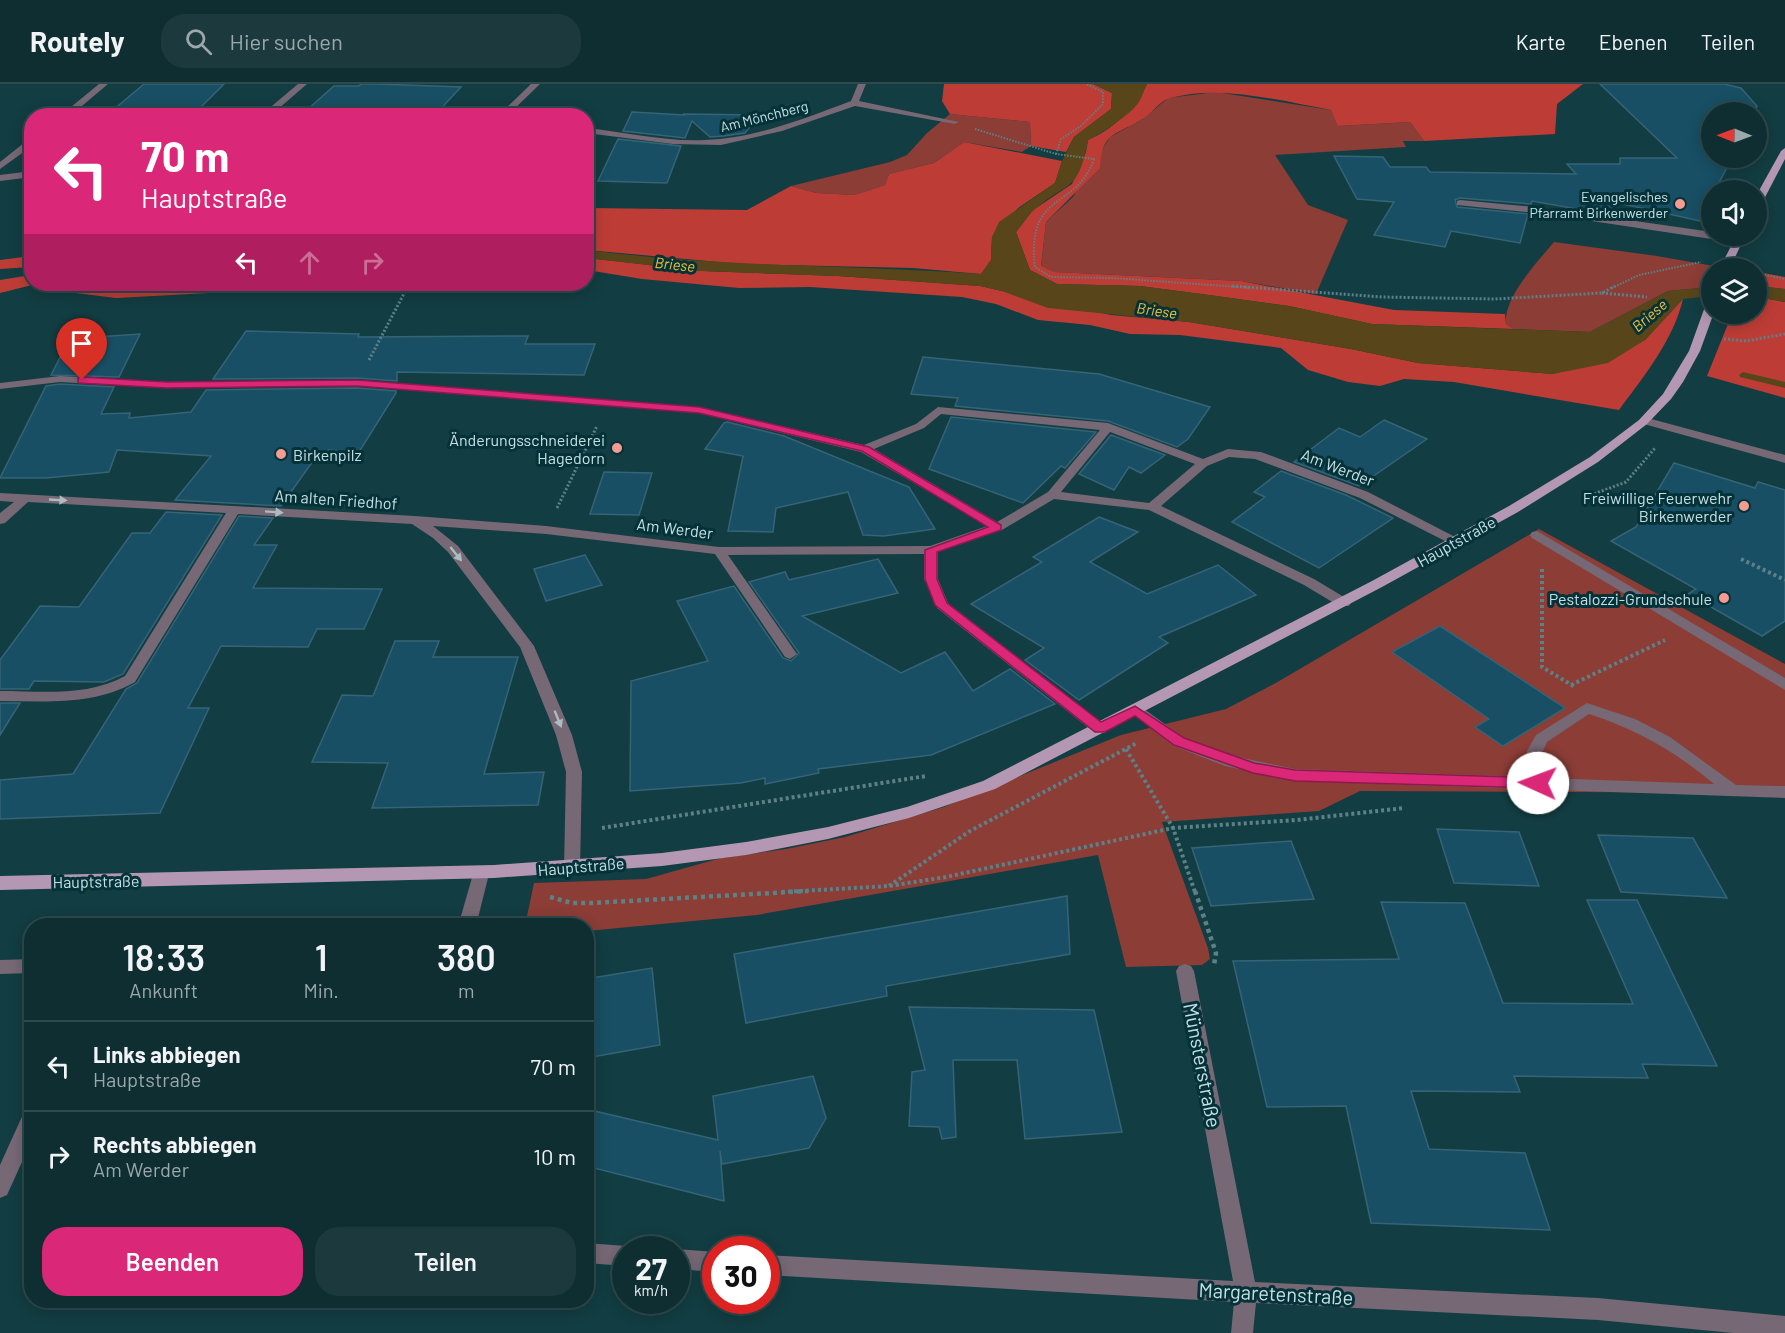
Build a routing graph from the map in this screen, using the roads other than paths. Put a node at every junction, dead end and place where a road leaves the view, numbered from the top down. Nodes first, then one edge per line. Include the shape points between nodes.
1 (104, 84) edge
2 (303, 84) edge
3 (536, 84) edge
4 (862, 84) edge
5 (854, 104) junction
6 (74, 108) edge
7 (274, 108) edge
8 (510, 108) edge
9 (955, 122) road end
10 (594, 131) edge
11 (24, 147) edge
12 (1785, 151) edge
13 (0, 166) edge
14 (24, 175) edge
15 (0, 178) edge
16 (1767, 185) edge
17 (1460, 203) dead end
18 (1701, 233) edge
19 (1706, 324) edge
20 (0, 386) edge
21 (1644, 421) junction
22 (1108, 427) junction
23 (866, 449) junction
24 (1785, 459) edge
25 (1203, 463) junction
26 (1052, 495) junction
27 (0, 497) edge
28 (27, 498) junction
29 (1152, 507) junction
30 (235, 509) junction
31 (0, 520) edge
32 (415, 520) junction
33 (997, 527) junction
34 (1540, 537) road end
35 (1456, 541) junction
36 (931, 550) junction
37 (719, 551) junction
38 (1344, 603) junction
39 (789, 654) dead end
40 (1785, 685) edge
41 (0, 696) edge
42 (1135, 710) junction
43 (1100, 729) junction
44 (1538, 783) junction
45 (1732, 790) junction
46 (1785, 792) edge
47 (572, 868) junction
48 (481, 874) junction
49 (0, 883) edge
50 (469, 918) edge
51 (24, 966) edge
52 (0, 967) edge
53 (1185, 971) road end
54 (24, 1134) edge
55 (0, 1188) edge
56 (594, 1254) edge
57 (612, 1255) edge
58 (780, 1265) edge
59 (1246, 1292) junction
60 (1785, 1327) edge
61 (1242, 1333) edge

1 - 6 street
2 - 7 street
3 - 8 street
4 - 5 street
5 - 9 street
5 - 10 street, Am Mönchberg via 798,123 722,141 701,143
11 - 13 street
12 - 16 main road
14 - 15 street
17 - 18 street
19 - 21 main road, Hauptstraße via 1671,390
20 - 23 street via 60,379 167,385 357,383 609,401 699,410
21 - 24 street
21 - 35 main road, Hauptstraße via 1546,490
22 - 23 street via 938,410 920,426
22 - 25 street
22 - 26 street, Am Werder
23 - 33 street
25 - 29 street, Am Werder
25 - 35 street, Am Werder via 1228,453 1257,455 1364,495
26 - 29 street
26 - 33 street, Am Werder
27 - 28 street, Am alten Friedhof
28 -> 30 street, Am alten Friedhof
28 - 31 street
29 - 38 street via 1309,582
30 -> 32 street, Am alten Friedhof
30 - 41 street via 130,679 118,688 97,694
32 - 37 street, Am Werder via 546,530
32 -> 47 street, Am alten Friedhof via 453,549 527,646 564,735 574,772
33 - 36 street, Am Werder
34 - 40 street
35 - 38 main road, Hauptstraße
36 - 37 street, Am Werder
36 - 43 street via 931,579 942,605
37 - 39 street
38 - 42 main road, Hauptstraße
42 - 43 main road, Hauptstraße
42 - 44 street via 1179,742 1225,760 1295,776
43 - 47 main road, Hauptstraße via 989,785 905,814 766,845
44 - 45 street
44 - 45 street via 1535,751 1541,739 1587,708 1627,720 1665,740
45 - 46 street
47 - 48 main road, Hauptstraße
48 - 49 main road, Hauptstraße
48 - 50 street
51 - 52 street
53 - 59 street, Münsterstraße
54 - 55 street
56 - 57 street
58 - 59 street, Margaretenstraße
59 - 60 street, Margaretenstraße via 1598,1309
59 - 61 street, Münsterstraße

